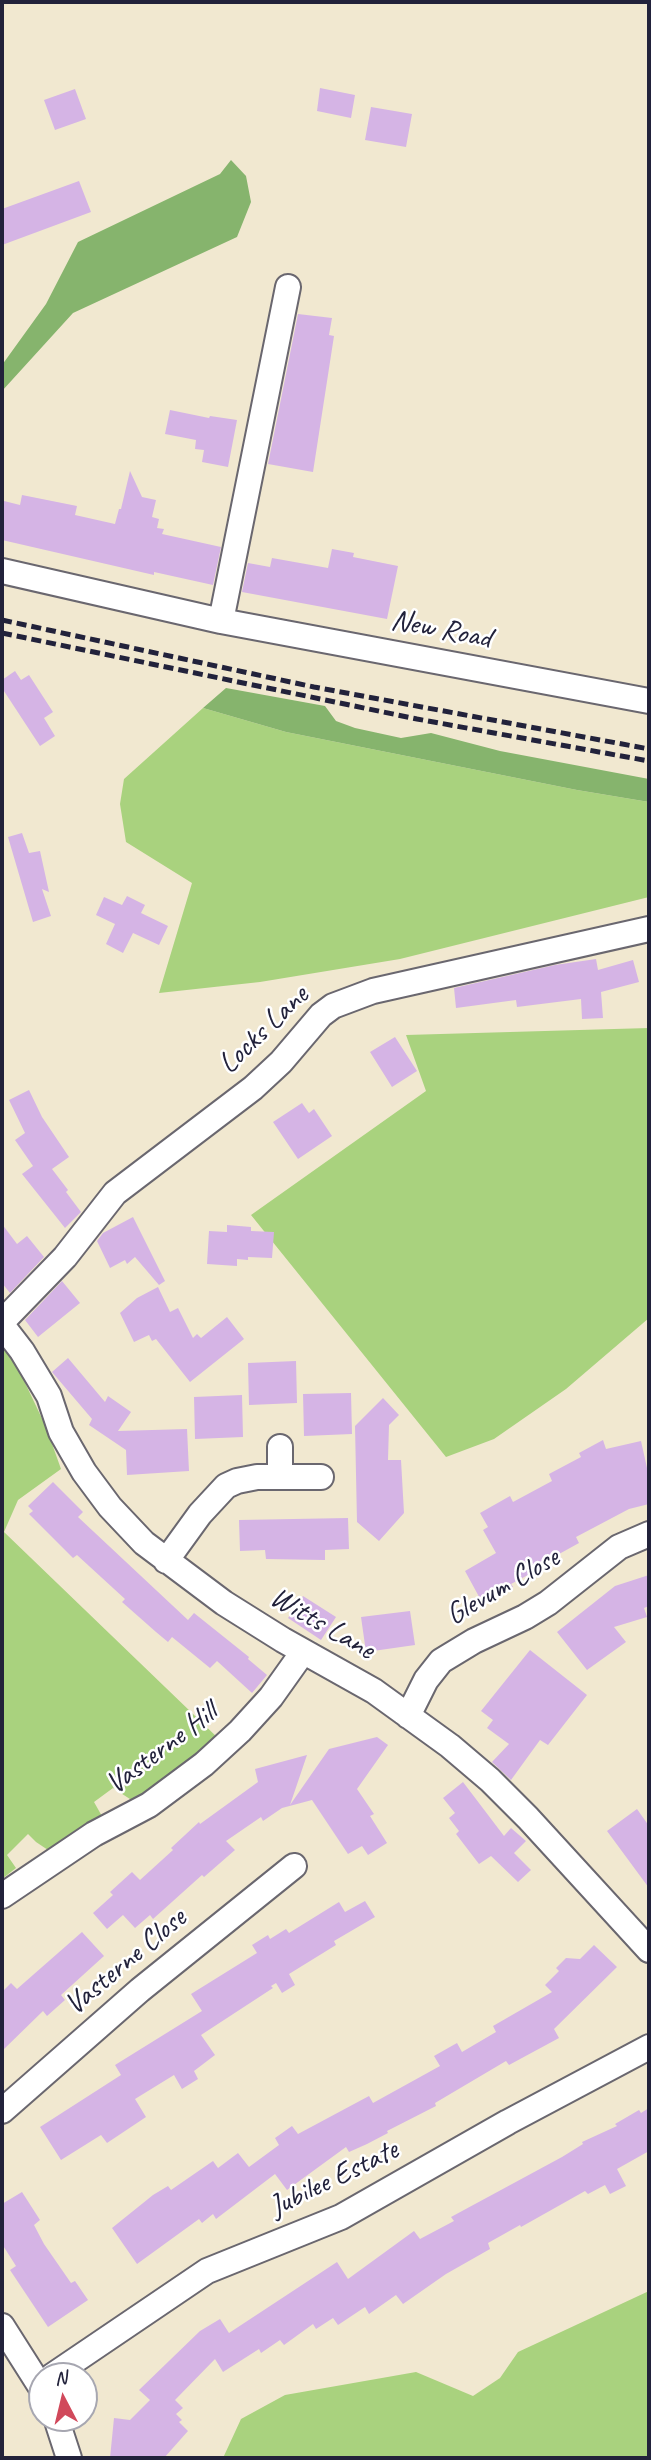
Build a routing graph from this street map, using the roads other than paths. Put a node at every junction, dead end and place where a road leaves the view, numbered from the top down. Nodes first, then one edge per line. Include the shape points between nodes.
1 (288, 287) dead end
2 (2, 571) edge
3 (222, 621) junction
4 (649, 701) edge
5 (649, 929) edge
6 (2, 1323) edge
7 (280, 1447) dead end
8 (280, 1476) junction
9 (321, 1477) dead end
10 (649, 1534) edge
11 (166, 1561) junction
12 (303, 1652) junction
13 (408, 1716) junction
14 (294, 1866) dead end
15 (2, 1896) edge
16 (649, 1950) edge
17 (649, 2047) edge
18 (2, 2110) edge
19 (2, 2326) edge
20 (29, 2362) edge
21 (75, 2362) edge
22 (61, 2432) edge
23 (69, 2458) edge

1 - 3 street
2 - 3 street, New Road
3 - 4 street, New Road
5 - 6 street, Locks Lane via 373,990 334,1006 253,1088 115,1193 65,1257
6 - 11 street, Witts Lane via 49,1396 71,1453 96,1490
7 - 8 street
8 - 9 street
8 - 11 street via 246,1478 226,1486
10 - 13 street, Glevum Close via 619,1547 548,1603 442,1661
11 - 12 street, Witts Lane
12 - 13 street, Witts Lane via 344,1672
12 - 15 street, Vasterne Hill via 271,1697 204,1764 149,1805 94,1834
13 - 16 street, Witts Lane via 510,1800
14 - 18 street, Vasterne Close
17 - 21 street, Jubilee Estate via 341,2217 207,2271
19 - 20 street
22 - 23 street

